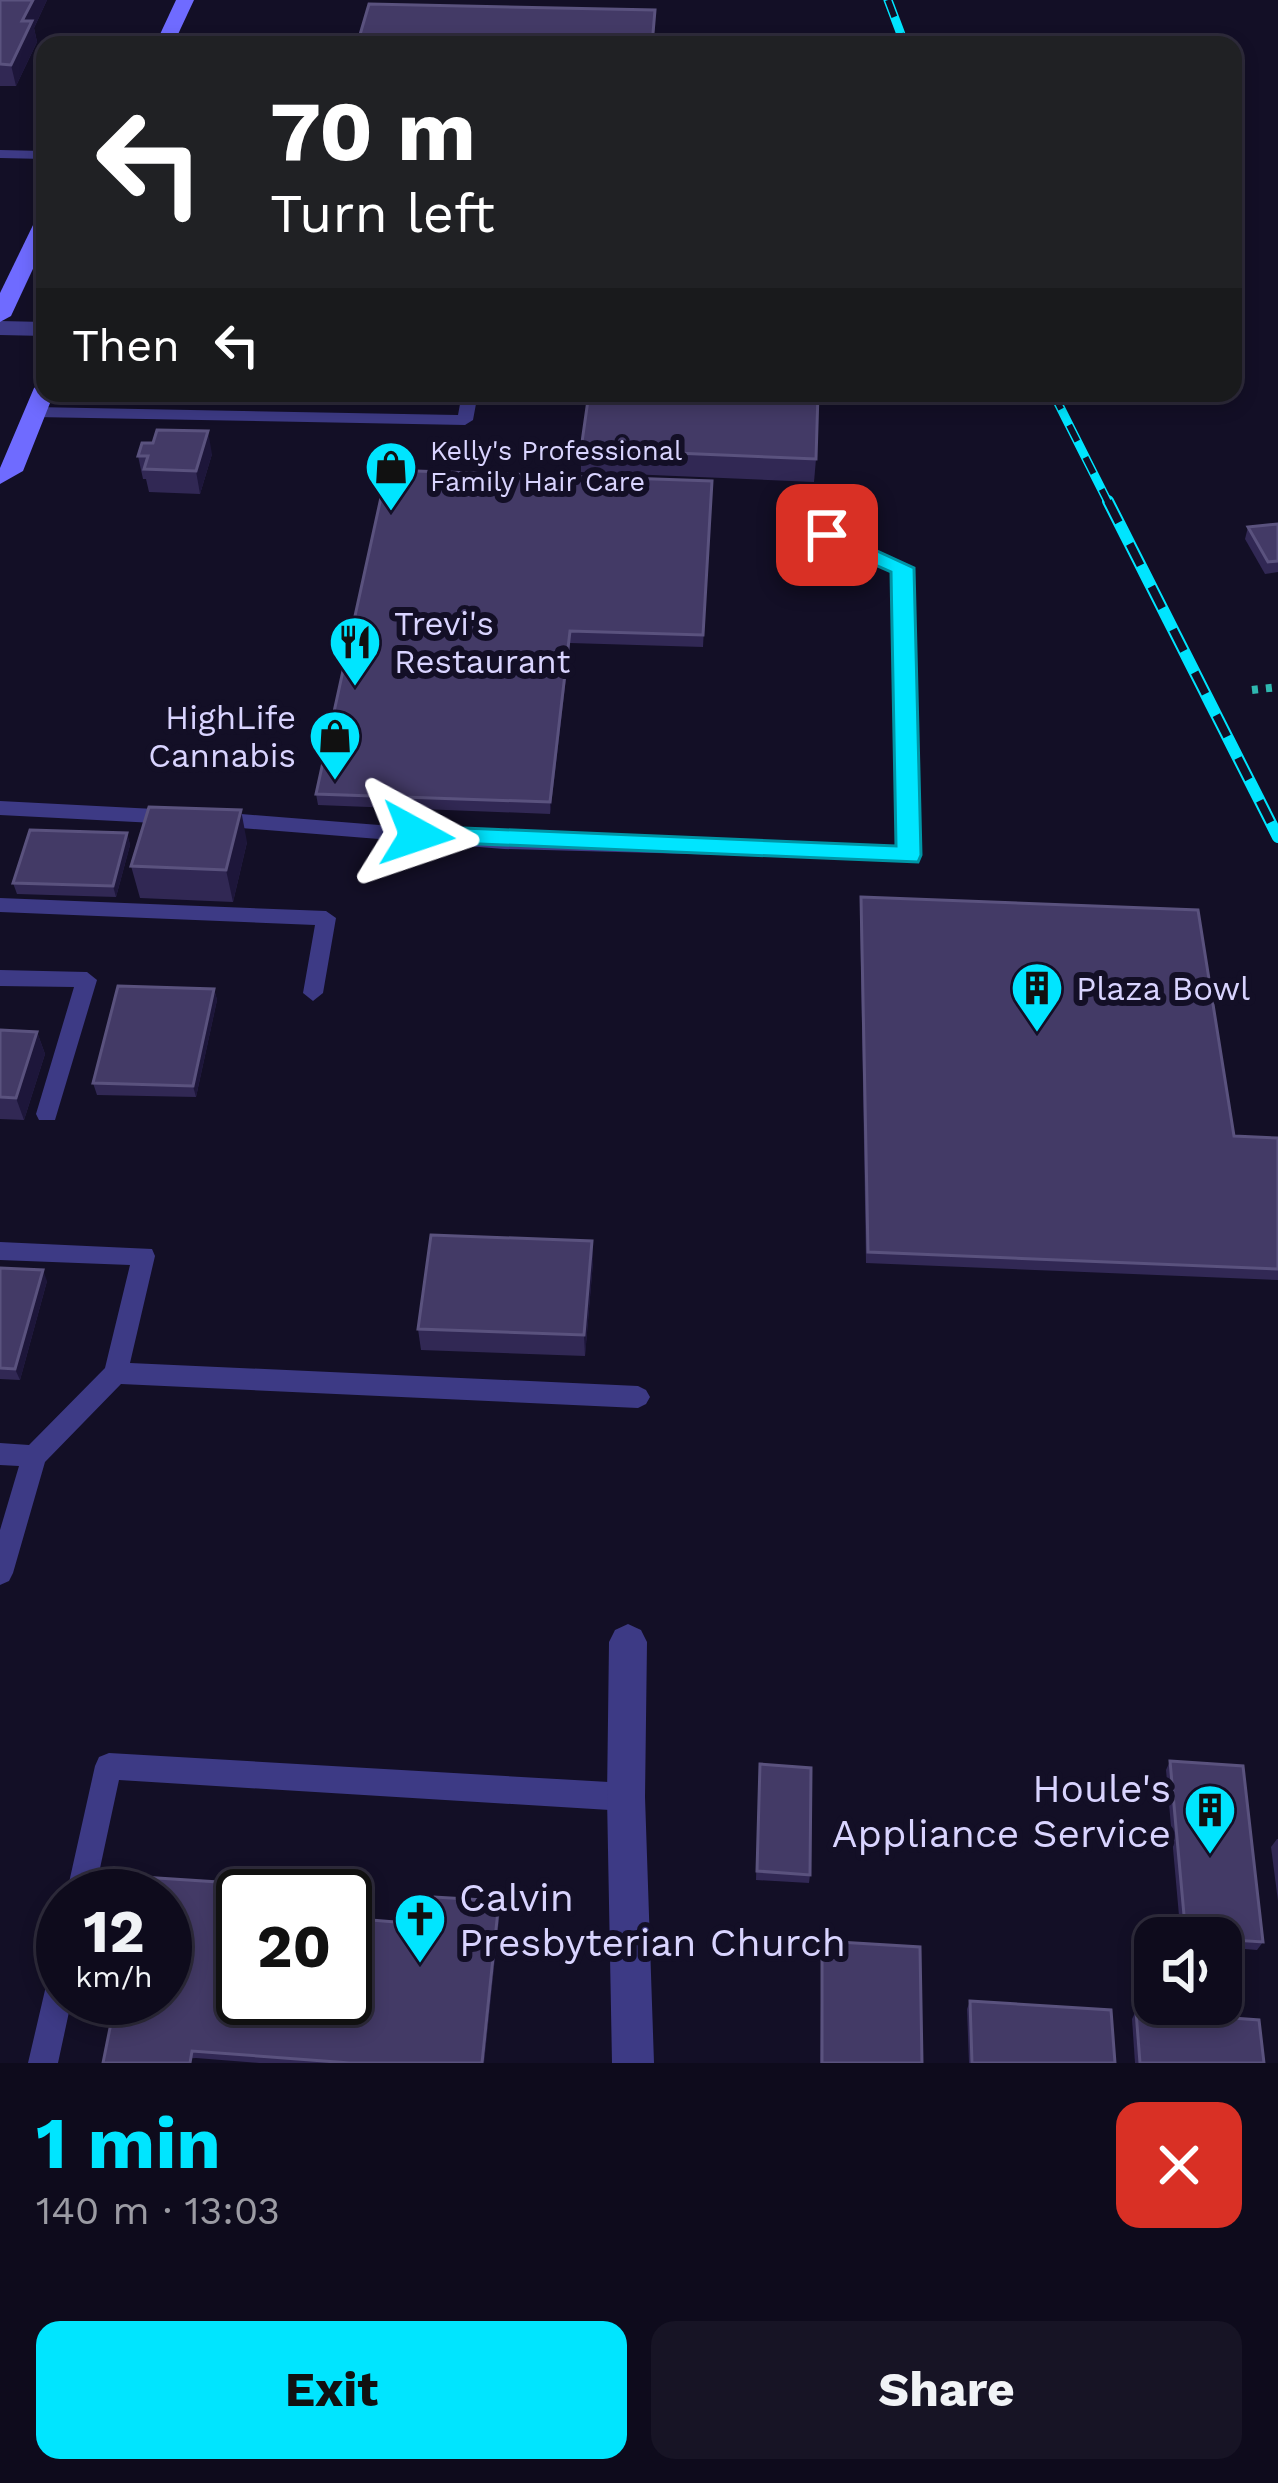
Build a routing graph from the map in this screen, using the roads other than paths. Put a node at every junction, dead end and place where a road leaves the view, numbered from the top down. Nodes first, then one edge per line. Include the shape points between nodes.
1 (185, 0) edge
2 (168, 36) edge
3 (0, 154) edge
4 (36, 155) edge
5 (36, 240) edge
6 (0, 316) edge
7 (0, 328) edge
8 (36, 329) edge
9 (39, 402) edge
10 (468, 402) edge
11 (35, 412) junction
12 (0, 476) edge
13 (789, 518) dead end
14 (0, 808) edge
15 (0, 905) edge
16 (0, 978) edge
17 (313, 993) dead end
18 (47, 1114) dead end
19 (0, 1251) edge
20 (116, 1373) junction
21 (638, 1397) dead end
22 (0, 1454) edge
23 (34, 1456) junction
24 (0, 1573) edge
25 (628, 1642) dead end
26 (626, 1797) junction
27 (86, 1869) edge
28 (51, 2025) edge
29 (43, 2063) edge
30 (633, 2063) edge

1 - 2 main road
3 - 4 lane
5 - 6 main road
7 - 8 street
9 - 11 main road
10 - 11 lane via 465,420
11 - 12 main road via 11,471
13 - 14 lane via 902,568 909,855 504,842
15 - 17 lane via 326,918
16 - 18 lane via 87,980
19 - 20 lane via 144,1256
20 - 21 lane
20 - 23 lane
22 - 23 lane
23 - 24 lane
25 - 26 street
26 - 27 lane via 109,1766
26 - 30 street
28 - 29 lane

